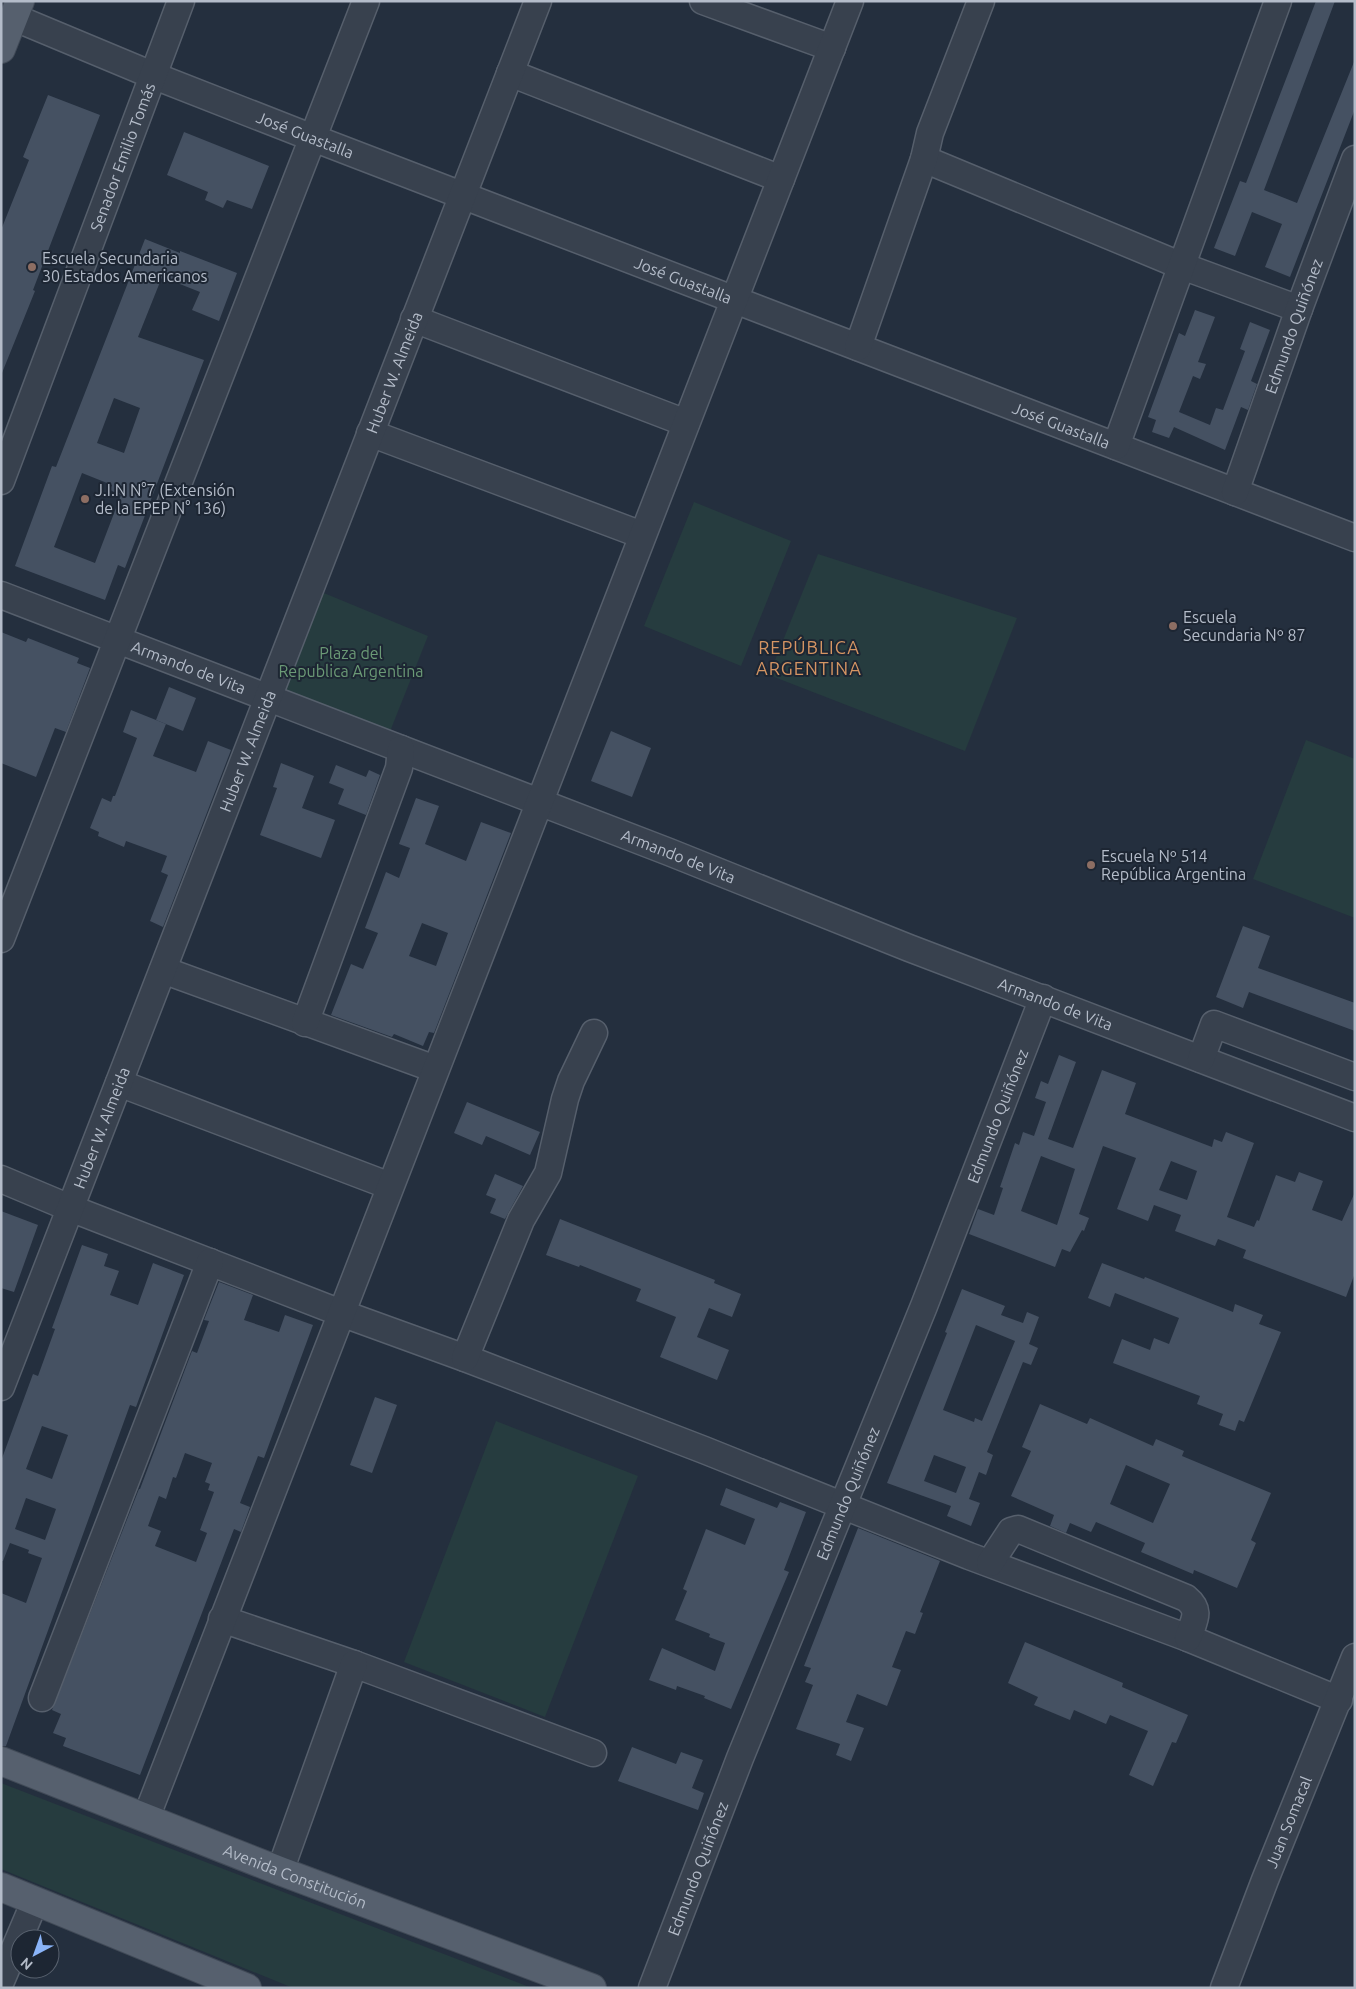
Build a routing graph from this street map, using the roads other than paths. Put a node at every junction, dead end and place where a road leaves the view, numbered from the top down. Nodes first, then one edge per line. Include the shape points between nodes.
1 (181, 1) edge
2 (366, 1) edge
3 (538, 1) edge
4 (703, 1) edge
5 (850, 1) edge
6 (980, 1) edge
7 (1278, 1) edge
8 (16, 9) edge
9 (1, 48) edge
10 (832, 48) junction
11 (510, 73) junction
12 (152, 75) junction
13 (313, 138) junction
14 (924, 158) junction
15 (1355, 160) edge
16 (781, 179) junction
17 (462, 195) junction
18 (1182, 266) junction
19 (734, 300) junction
20 (1298, 309) junction
21 (414, 319) junction
22 (858, 346) junction
23 (686, 422) junction
24 (370, 433) junction
25 (1116, 446) junction
26 (1, 481) edge
27 (1235, 492) junction
28 (642, 535) junction
29 (1355, 538) edge
30 (1, 596) edge
31 (116, 641) junction
32 (268, 698) junction
33 (401, 749) junction
34 (539, 803) junction
35 (1, 938) edge
36 (163, 970) junction
37 (1043, 998) junction
38 (305, 1023) junction
39 (594, 1033) dead end
40 (1201, 1059) junction
41 (435, 1069) junction
42 (1355, 1077) edge
43 (119, 1083) junction
44 (1355, 1118) edge
45 (1, 1179) edge
46 (390, 1186) junction
47 (70, 1208) junction
48 (210, 1262) junction
49 (341, 1313) junction
50 (465, 1358) junction
51 (1, 1387) edge
52 (843, 1506) junction
53 (990, 1563) junction
54 (222, 1619) junction
55 (1188, 1638) junction
56 (1355, 1657) edge
57 (354, 1664) junction
58 (42, 1698) dead end
59 (1339, 1700) junction
60 (593, 1753) dead end
61 (1, 1761) edge
62 (146, 1818) junction
63 (280, 1871) junction
64 (1, 1887) edge
65 (35, 1901) junction
66 (1, 1982) edge
67 (247, 1988) edge
68 (592, 1988) edge
69 (652, 1988) edge
70 (1224, 1988) edge

1 - 12 street, Senador Emilio Tomás
2 - 13 street
3 - 11 street, Huber W. Almeida
4 - 10 street
5 - 10 street
6 - 14 street via 930,133
7 - 18 street
8 - 9 main road
8 - 12 street, José Guastalla
10 - 16 street
11 - 16 street
11 - 17 street, Huber W. Almeida
12 - 13 street, José Guastalla
12 - 26 street, Senador Emilio Tomás
13 - 17 street, José Guastalla
13 - 31 street
14 - 18 street
14 - 22 street
15 - 20 street, Edmundo Quiñónez
16 - 19 street
17 - 19 street, José Guastalla
17 - 21 street, Huber W. Almeida
18 - 20 street
18 - 25 street
19 - 22 street, José Guastalla
19 - 23 street
20 - 27 street, Edmundo Quiñónez
21 - 23 street
21 - 24 street, Huber W. Almeida
22 - 25 street, José Guastalla
23 - 28 street
24 - 28 street
24 - 32 street, Huber W. Almeida
25 - 27 street, José Guastalla
27 - 29 street, José Guastalla
28 - 34 street
30 - 31 street, Armando de Vita
31 - 32 street, Armando de Vita
31 - 35 street
32 - 33 street, Armando de Vita
32 - 36 street, Huber W. Almeida
33 - 34 street, Armando de Vita
33 - 38 street via 399,768
34 - 37 street, Armando de Vita
34 - 41 street
36 - 38 street
36 - 43 street, Huber W. Almeida
37 - 40 street, Armando de Vita
37 - 52 street, Edmundo Quiñónez
38 - 41 street
39 - 50 street via 565,1099 548,1173 521,1220
40 - 42 street via 1214,1024
40 - 44 street, Armando de Vita
41 - 46 street
43 - 46 street
43 - 47 street, Huber W. Almeida
45 - 47 street
46 - 49 street
47 - 48 street
47 - 51 street, Huber W. Almeida
48 - 49 street
48 - 58 street
49 - 50 street
49 - 54 street
50 - 52 street
52 - 53 street
52 - 69 street, Edmundo Quiñónez via 740,1758
53 - 55 street
53 - 55 street via 1010,1530 1018,1529 1186,1598 1194,1605 1196,1613
54 - 57 street
54 - 62 street
55 - 59 street
56 - 59 street, Juan Somacal
57 - 60 street
57 - 63 street
59 - 70 street, Juan Somacal
61 - 62 main road, Avenida Constitución
62 - 63 main road, Avenida Constitución
63 - 68 main road, Avenida Constitución
64 - 65 main road
65 - 66 street
65 - 67 main road

